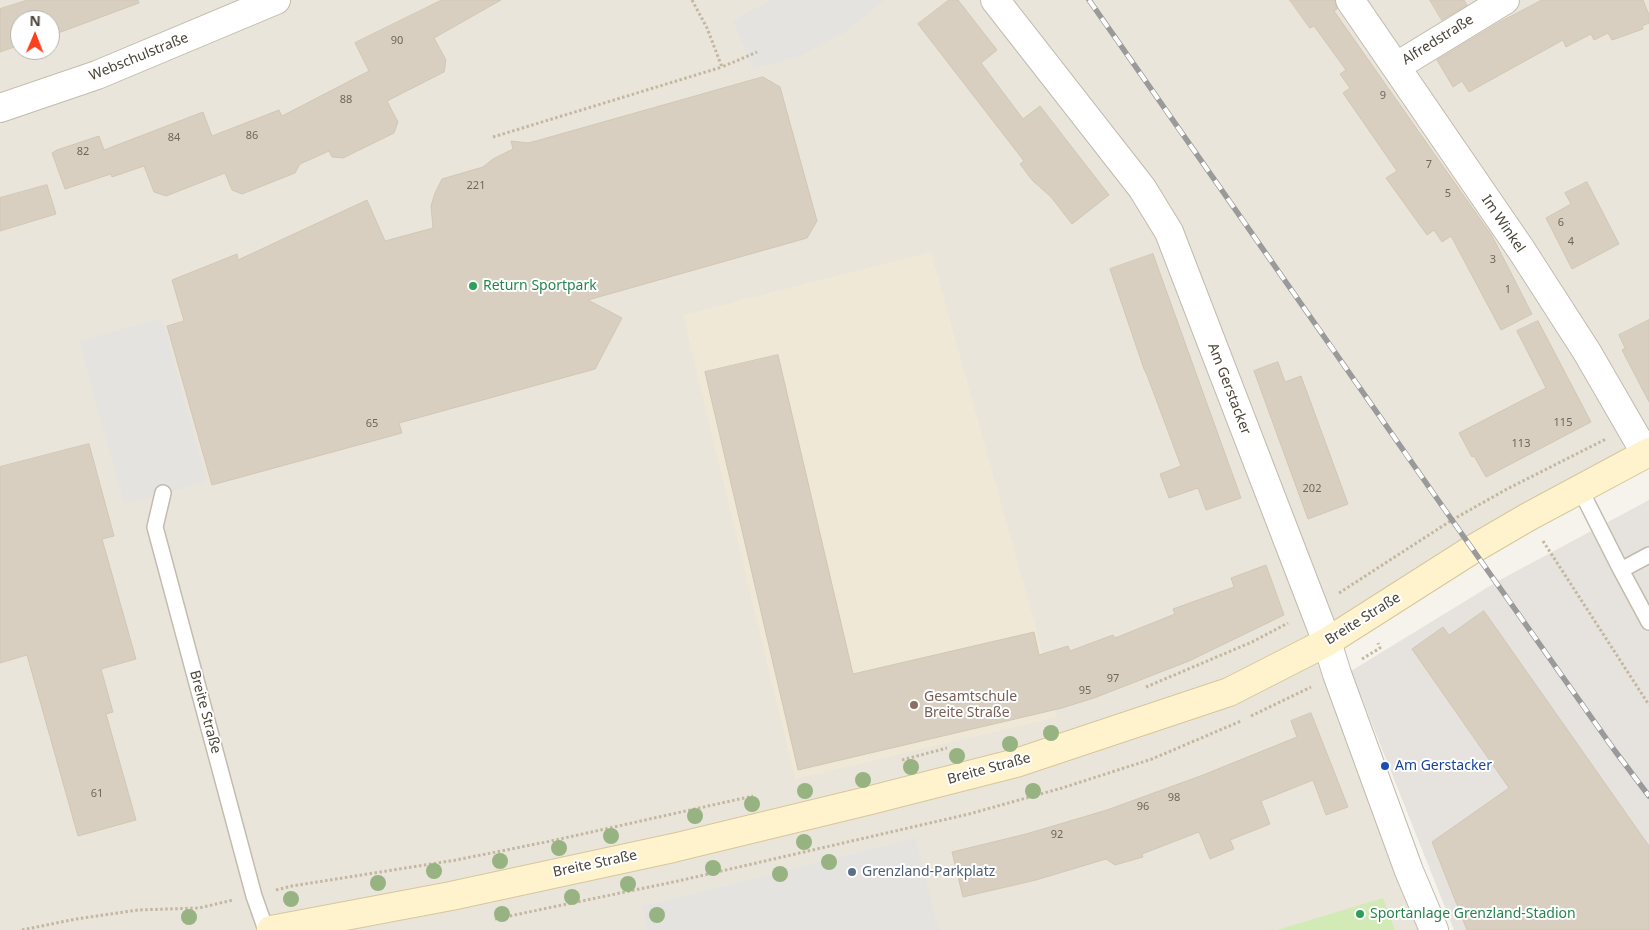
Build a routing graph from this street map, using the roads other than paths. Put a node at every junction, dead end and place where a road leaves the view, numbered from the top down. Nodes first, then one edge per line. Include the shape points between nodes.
1 (276, 0) edge
2 (995, 0) edge
3 (1350, 0) edge
4 (1505, 0) edge
5 (1397, 66) junction
6 (0, 108) edge
7 (1647, 453) edge
8 (1580, 489) junction
9 (163, 493) dead end
10 (1649, 555) edge
11 (1621, 570) junction
12 (1649, 622) edge
13 (1327, 642) junction
14 (266, 930) edge
15 (271, 930) edge
16 (1434, 930) edge

1 - 6 street, Webschulstraße via 97,75
2 - 13 street, Am Gerstacker via 1142,188 1169,232
3 - 5 street, Im Winkel
4 - 5 street, Alfredstraße
5 - 7 street, Im Winkel via 1522,251
7 - 8 main road, Breite Straße
8 - 11 lane
8 - 13 main road, Breite Straße via 1474,549
9 - 14 lane, Breite Straße via 155,527 254,896
10 - 11 lane
11 - 12 lane
13 - 15 main road, Breite Straße via 1229,692 1016,763 673,848 451,896
13 - 16 street, Am Gerstacker via 1409,871

